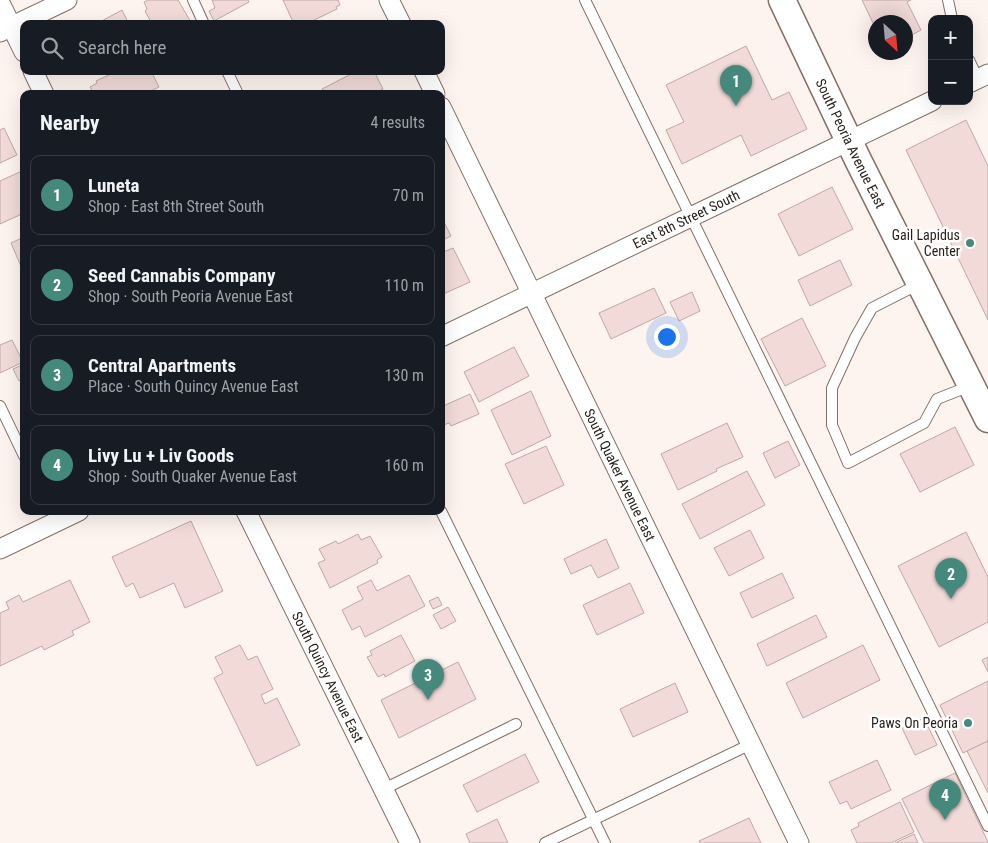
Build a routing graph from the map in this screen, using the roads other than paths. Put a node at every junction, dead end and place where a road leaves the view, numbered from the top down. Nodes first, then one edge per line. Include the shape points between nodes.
1 (67, 0) edge
2 (193, 0) edge
3 (389, 0) edge
4 (585, 0) edge
5 (782, 0) edge
6 (948, 0) edge
7 (0, 3) edge
8 (951, 15) edge
9 (25, 20) edge
10 (202, 20) edge
11 (399, 20) edge
12 (20, 22) edge
13 (6, 29) edge
14 (20, 47) edge
15 (35, 75) edge
16 (229, 75) edge
17 (426, 75) edge
18 (42, 90) edge
19 (236, 90) edge
20 (433, 90) edge
21 (928, 103) edge
22 (445, 115) edge
23 (849, 141) junction
24 (690, 218) junction
25 (920, 284) junction
26 (532, 294) junction
27 (445, 335) edge
28 (971, 385) junction
29 (0, 406) edge
30 (988, 419) edge
31 (20, 448) edge
32 (248, 515) edge
33 (443, 515) edge
34 (53, 517) edge
35 (0, 549) edge
36 (516, 724) dead end
37 (751, 744) junction
38 (384, 790) junction
39 (593, 819) junction
40 (988, 826) edge
41 (410, 843) edge
42 (545, 843) edge
43 (605, 843) edge
44 (799, 843) edge

1 - 9 street
2 - 10 lane
3 - 11 street
4 - 24 lane
5 - 23 main road, South Peoria Avenue East
6 - 8 lane
7 - 13 street
12 - 13 street
13 - 14 street
15 - 18 street
16 - 19 lane
17 - 20 street
21 - 23 street, East 8th Street South
22 - 26 street, South Quaker Avenue East
23 - 24 street, East 8th Street South
23 - 25 main road, South Peoria Avenue East
24 - 26 street, East 8th Street South
24 - 40 lane
25 - 28 main road, South Peoria Avenue East
25 - 28 lane via 872,308 832,388 832,426 848,464 924,423 936,399
26 - 27 street, East 8th Street South
26 - 37 street, South Quaker Avenue East
28 - 30 main road, South Peoria Avenue East
29 - 31 lane
32 - 38 street, South Quincy Avenue East
33 - 39 lane
34 - 35 street
36 - 38 lane
37 - 39 lane
37 - 44 street, South Quaker Avenue East
38 - 41 street, South Quincy Avenue East
39 - 42 lane
39 - 43 lane

